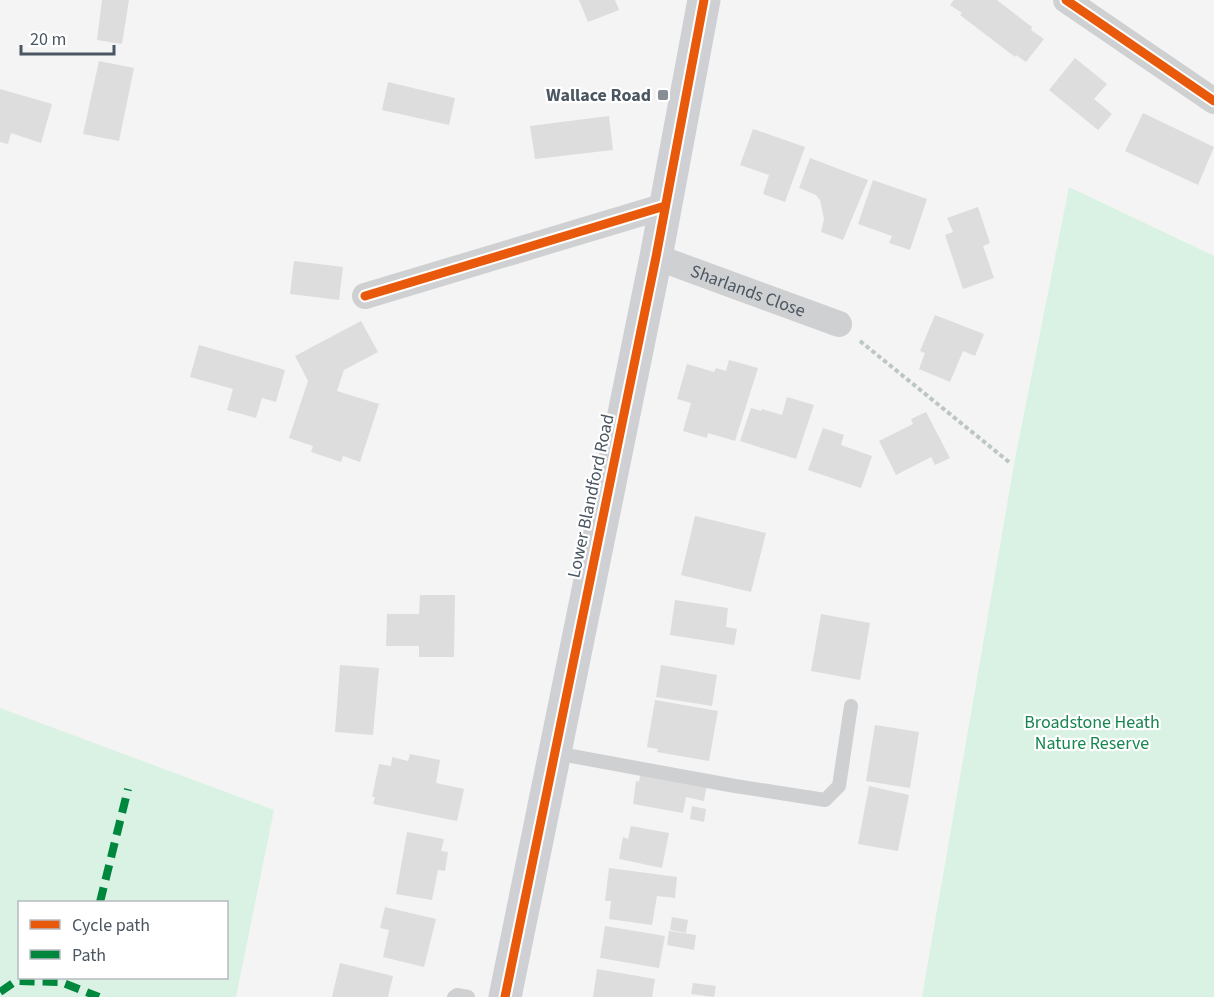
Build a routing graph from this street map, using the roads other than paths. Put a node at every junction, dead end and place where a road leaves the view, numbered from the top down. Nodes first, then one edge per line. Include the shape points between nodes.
1 (704, 0) edge
2 (1066, 0) edge
3 (1214, 101) edge
4 (665, 206) junction
5 (656, 257) junction
6 (365, 296) dead end
7 (839, 324) road end
8 (851, 706) dead end
9 (555, 753) junction
10 (454, 997) edge
11 (468, 997) edge
12 (505, 997) edge

1 - 4 main road, Lower Blandford Road
2 - 3 street
4 - 5 main road, Lower Blandford Road
4 - 6 street
5 - 7 street, Sharlands Close
5 - 9 main road, Lower Blandford Road
8 - 9 lane via 839,786 825,800
9 - 12 main road, Lower Blandford Road
10 - 11 lane

